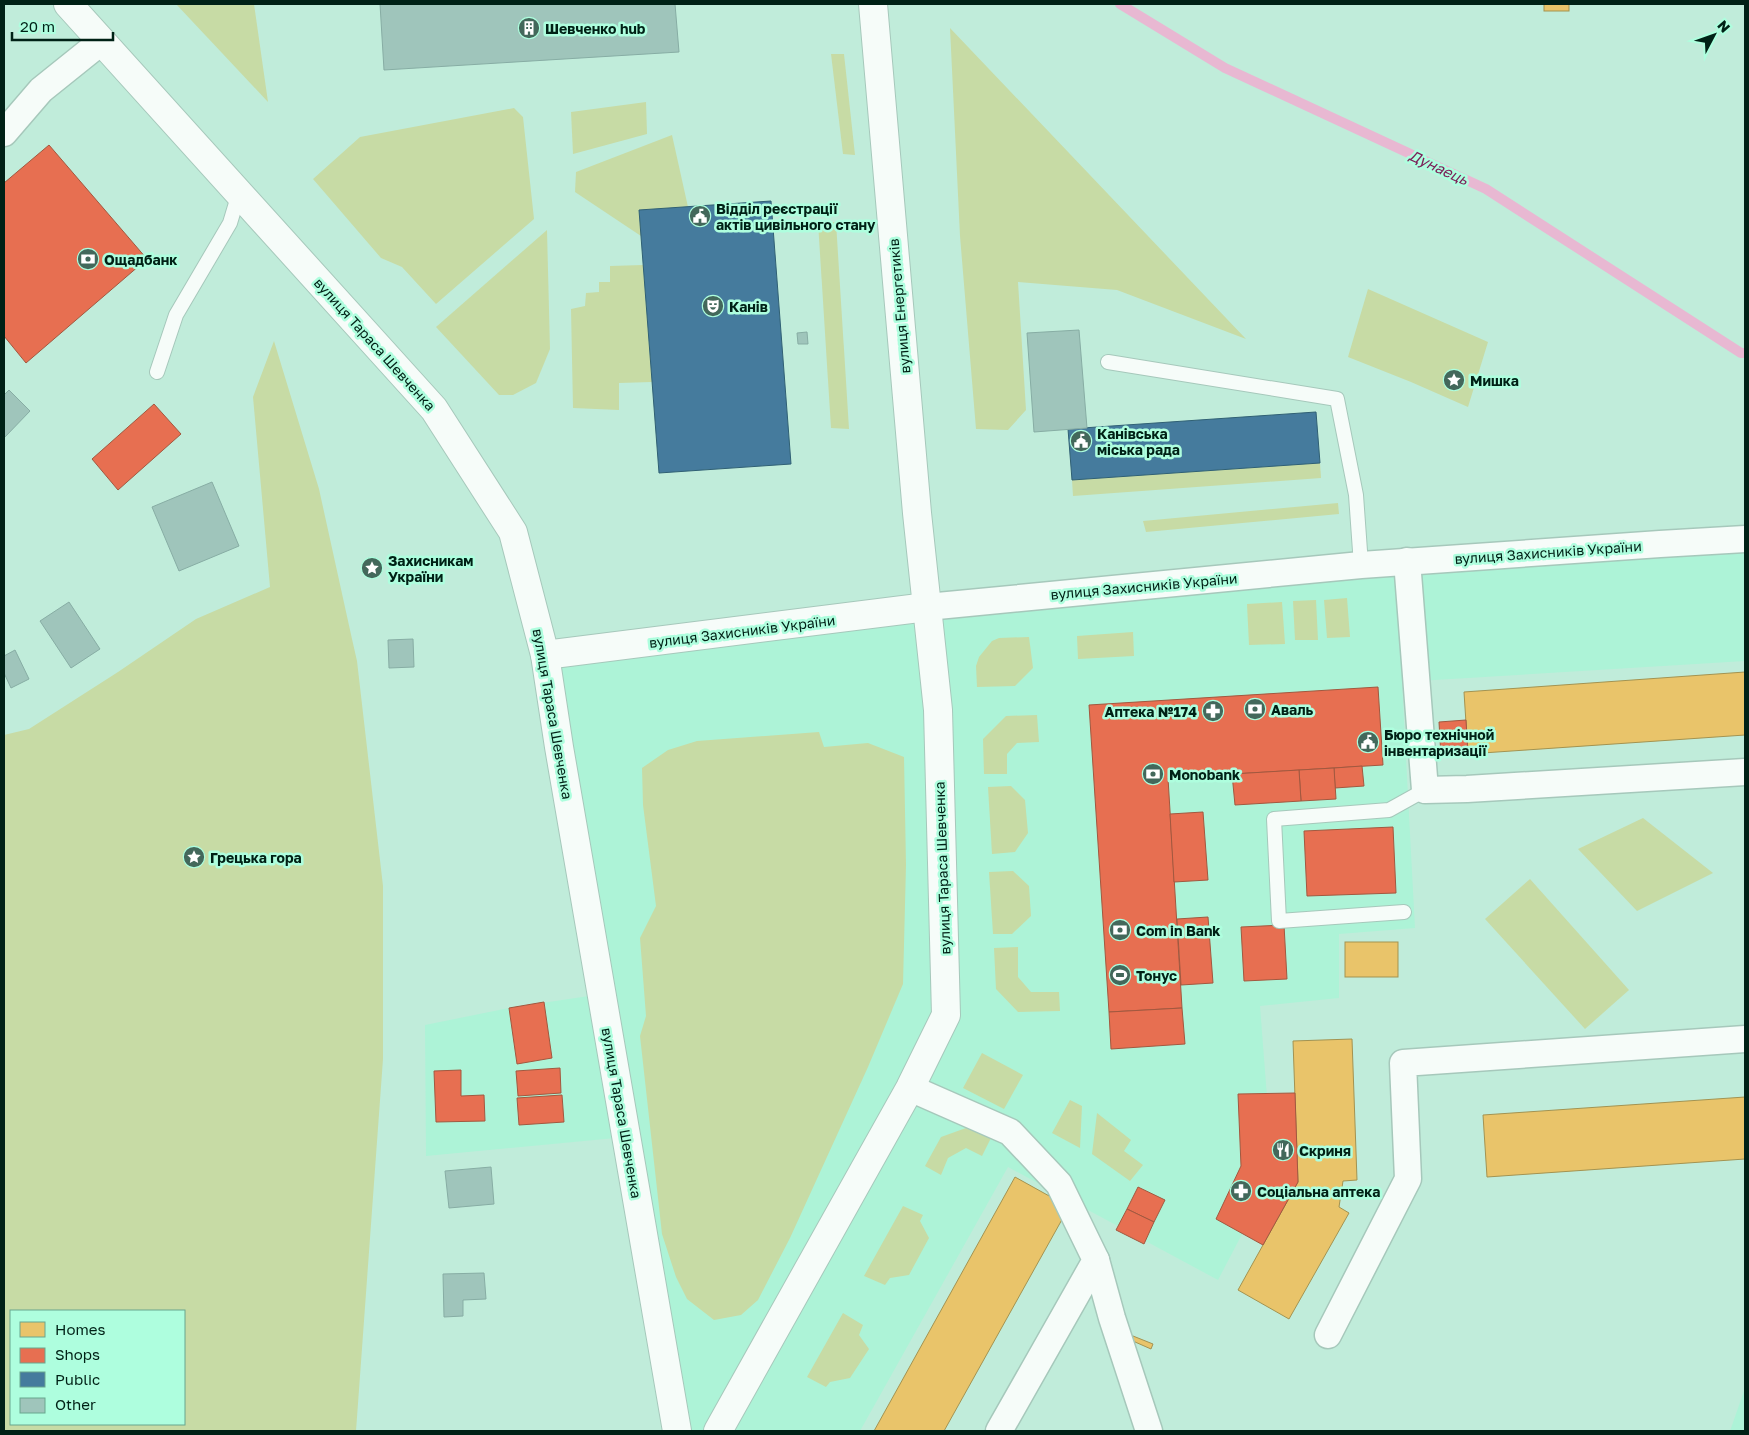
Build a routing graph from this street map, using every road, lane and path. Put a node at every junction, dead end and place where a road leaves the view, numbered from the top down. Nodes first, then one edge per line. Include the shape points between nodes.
1 (68, 4) edge
2 (873, 4) edge
3 (102, 40) junction
4 (4, 133) edge
5 (239, 192) junction
6 (1108, 362) dead end
7 (157, 372) dead end
8 (1745, 540) edge
9 (1406, 562) junction
10 (1361, 565) junction
11 (927, 607) junction
12 (546, 656) junction
13 (1745, 772) edge
14 (1425, 790) junction
15 (1404, 912) dead end
16 (1745, 1039) edge
17 (910, 1088) junction
18 (1096, 1260) junction
19 (1328, 1335) dead end
20 (677, 1431) edge
21 (718, 1431) edge
22 (999, 1431) edge
23 (1149, 1431) edge

1 - 3 main road, вулиця Тараса Шевченка
2 - 11 main road, вулиця Енергетиків
3 - 4 street via 41,90
3 - 5 main road, вулиця Тараса Шевченка
5 - 7 lane via 230,223 176,315
5 - 12 main road, вулиця Тараса Шевченка via 434,409 513,532
6 - 10 lane via 1337,399 1356,495
8 - 9 street, вулиця Захисників України
9 - 10 street, вулиця Захисників України
9 - 14 street
10 - 11 street, вулиця Захисників України
11 - 12 main road, вулиця Захисників України
11 - 17 main road, вулиця Тараса Шевченка via 938,710 946,1015
12 - 20 main road, вулиця Тараса Шевченка via 560,757
13 - 14 street
14 - 15 lane via 1389,810 1274,819 1280,920
16 - 19 street via 1403,1063 1408,1179
17 - 18 street via 1010,1132 1059,1184
17 - 21 main road, вулиця Тараса Шевченка
18 - 22 street
18 - 23 street

